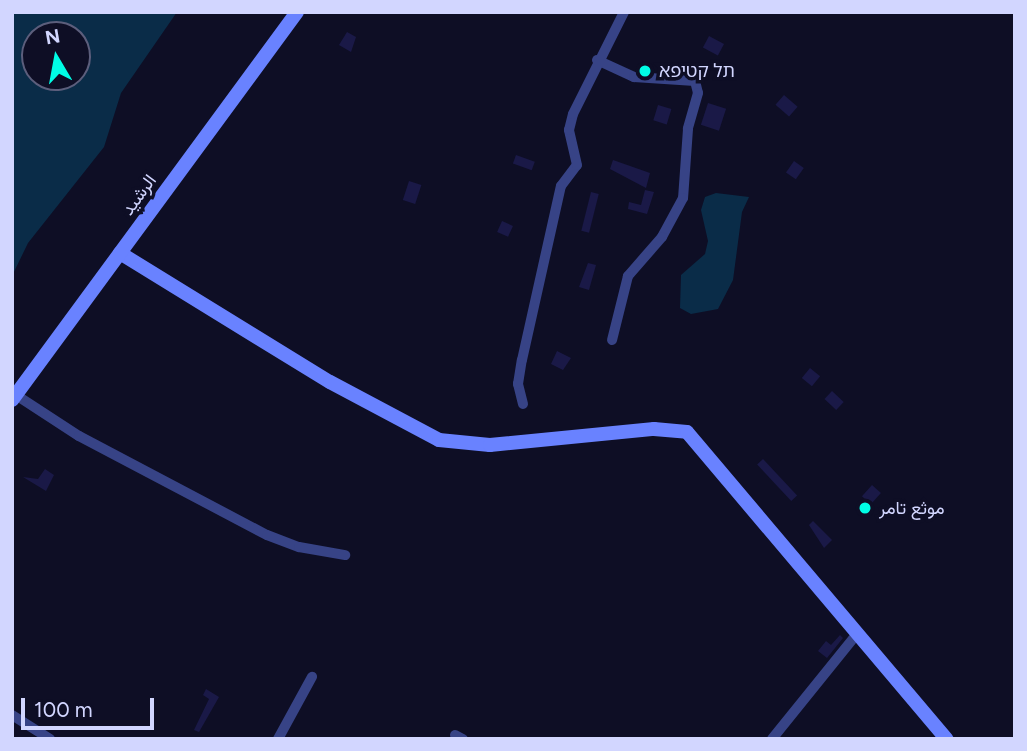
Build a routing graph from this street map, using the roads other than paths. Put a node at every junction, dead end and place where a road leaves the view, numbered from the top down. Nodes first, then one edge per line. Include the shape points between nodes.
1 (297, 12) edge
2 (624, 12) edge
3 (597, 61) junction
4 (120, 253) junction
5 (612, 340) dead end
6 (14, 398) edge
7 (523, 404) dead end
8 (345, 555) dead end
9 (855, 636) junction
10 (312, 677) dead end
11 (12, 715) edge
12 (50, 739) edge
13 (278, 739) edge
14 (772, 739) edge
15 (946, 739) edge

1 - 4 street, الرشيد
2 - 3 street
3 - 5 street via 634,77 695,80 698,93 688,128 683,198 662,237 628,276
3 - 7 street via 569,130 577,165 561,186 522,360 518,384
4 - 6 street, الرشيد
4 - 9 street via 330,382 439,440 490,445 653,429 687,432
6 - 8 street via 267,535 299,547
9 - 14 street
9 - 15 street
10 - 13 street
11 - 12 street

